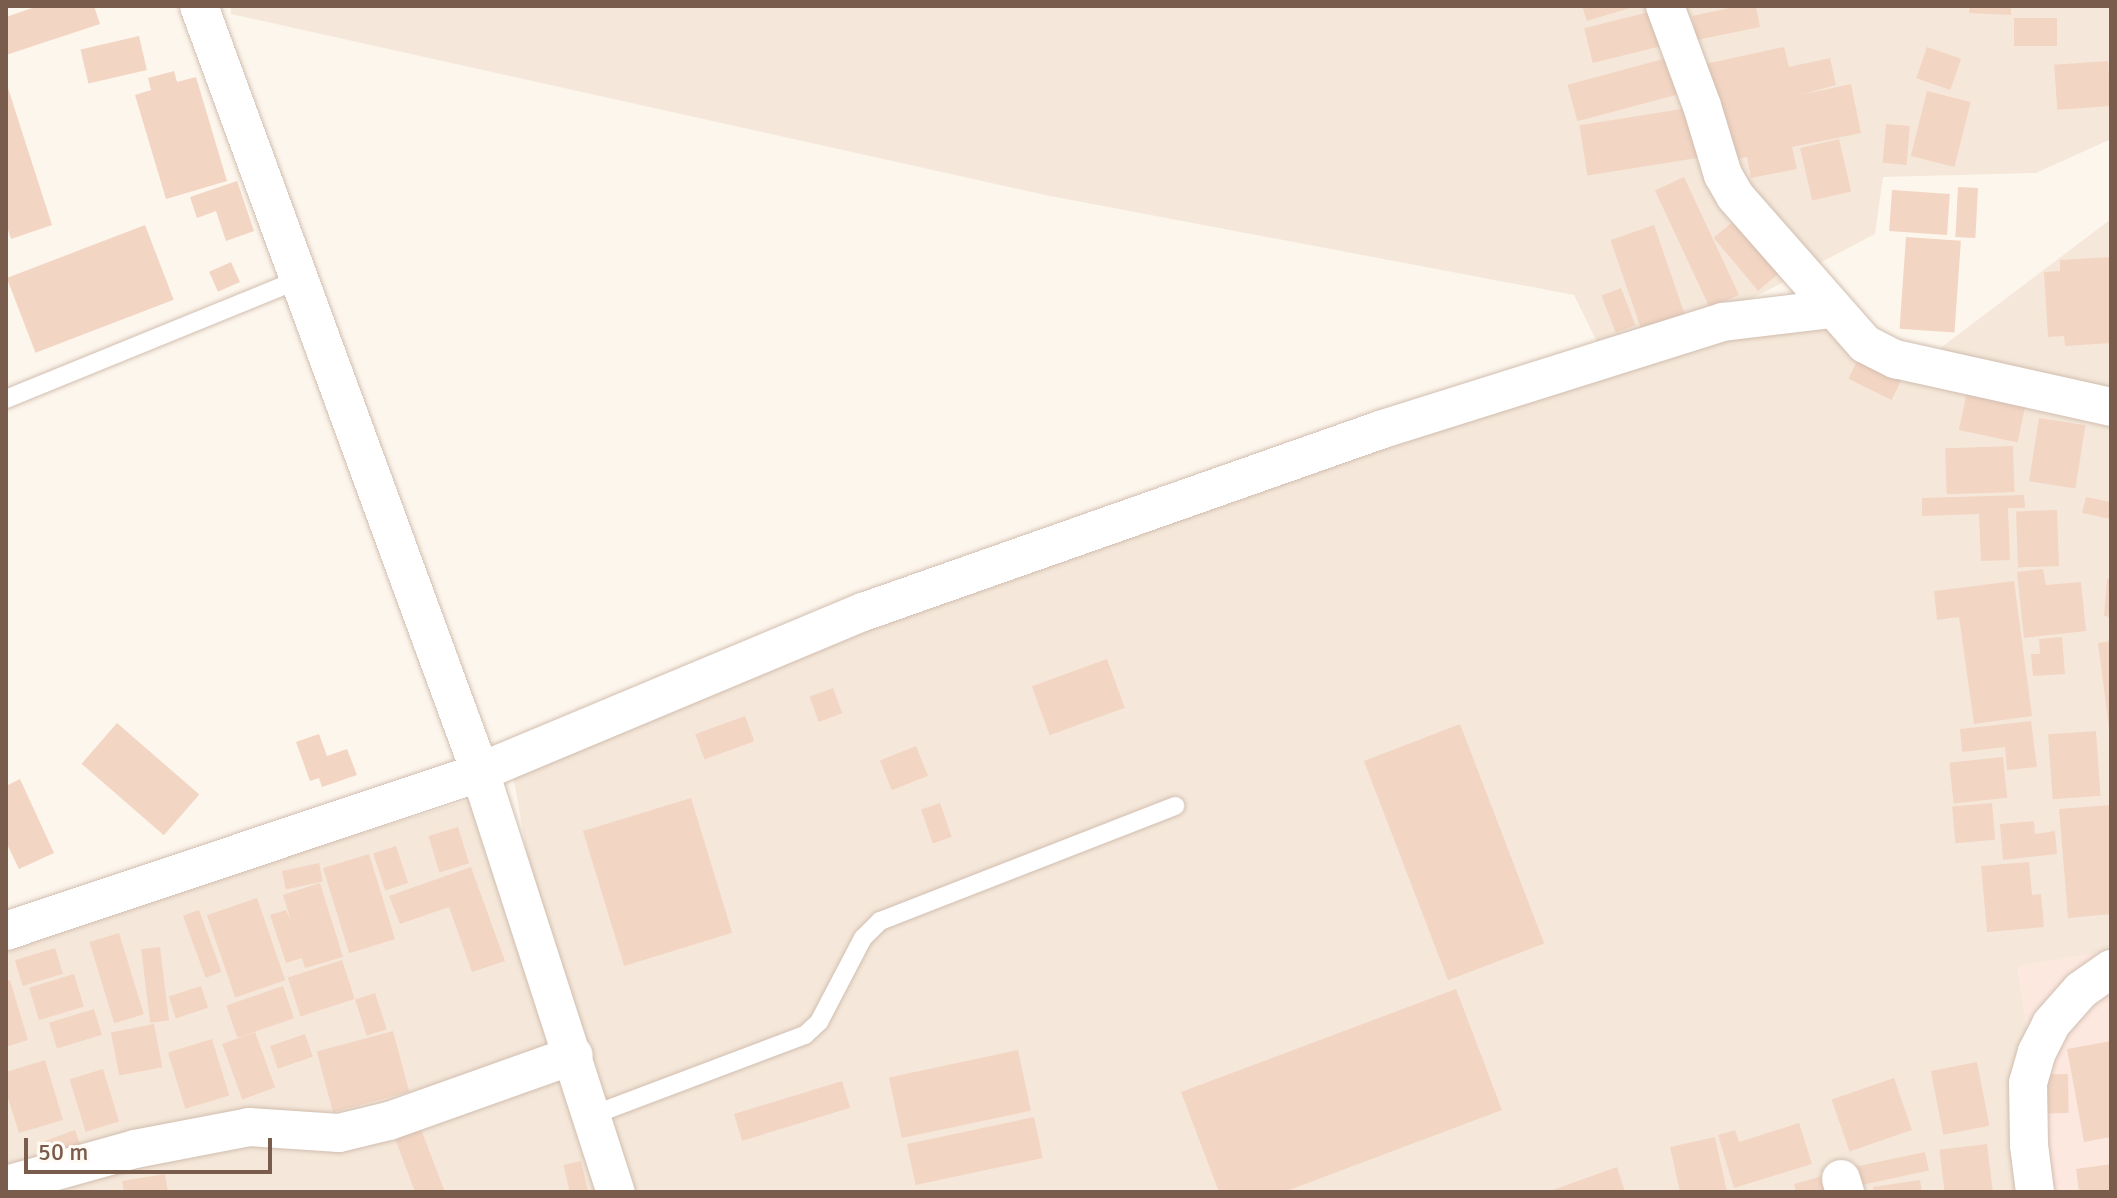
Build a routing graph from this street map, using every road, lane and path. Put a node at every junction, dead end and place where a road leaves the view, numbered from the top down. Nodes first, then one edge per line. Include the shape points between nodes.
1 (199, 6) edge
2 (1665, 6) edge
3 (298, 280) junction
4 (1832, 309) junction
5 (6, 399) edge
6 (2111, 407) edge
7 (480, 772) junction
8 (1175, 806) dead end
9 (6, 931) edge
10 (2111, 969) edge
11 (574, 1055) junction
12 (593, 1115) junction
13 (6, 1185) edge
14 (616, 1192) edge
15 (2035, 1192) edge

1 - 3 street
2 - 4 street via 1723,175
3 - 5 lane
3 - 7 street
4 - 6 street via 1865,344 1895,359
4 - 7 street via 1723,322 1380,430 863,612
7 - 9 street
7 - 11 street
8 - 12 lane via 880,921 863,938 819,1022 805,1035
10 - 15 street via 2081,990 2051,1024 2037,1052 2028,1083
11 - 12 street
11 - 13 street via 389,1121 339,1133 249,1127 135,1149
12 - 14 street

